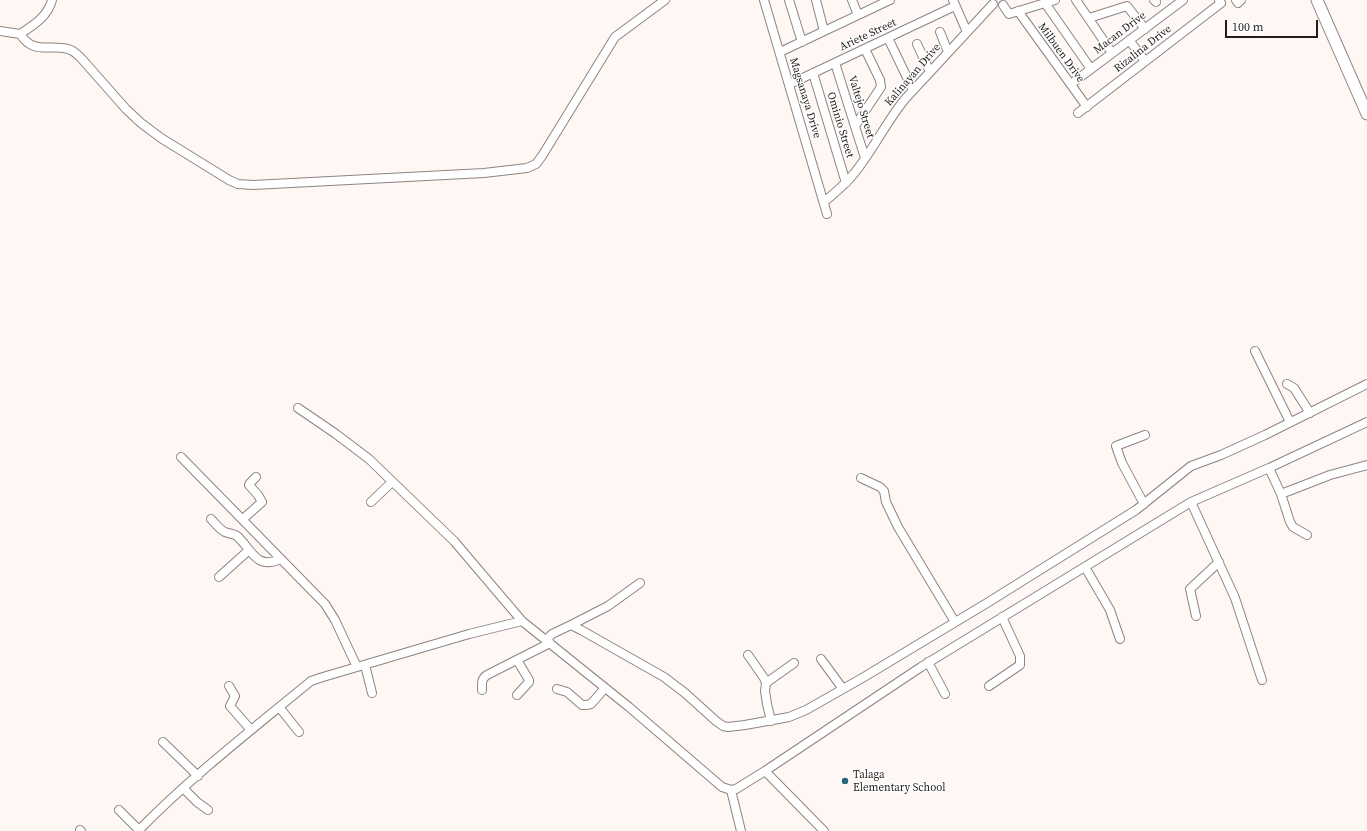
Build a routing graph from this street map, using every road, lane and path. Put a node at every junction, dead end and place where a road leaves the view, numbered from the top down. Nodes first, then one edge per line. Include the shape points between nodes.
1 (52, 0) edge
2 (665, 0) edge
3 (764, 0) edge
4 (790, 0) edge
5 (816, 0) edge
6 (852, 0) edge
7 (890, 0) edge
8 (1056, 0) edge
9 (1076, 0) edge
10 (1183, 0) edge
11 (1317, 0) edge
12 (1220, 1) edge
13 (882, 2) edge
14 (992, 2) edge
15 (1005, 2) edge
16 (954, 3) edge
17 (1045, 3) junction
18 (1018, 11) junction
19 (858, 15) junction
20 (1089, 18) junction
21 (1145, 29) junction
22 (0, 31) edge
23 (824, 31) junction
24 (940, 32) dead end
25 (967, 32) junction
26 (20, 34) junction
27 (888, 38) junction
28 (1129, 40) junction
29 (802, 42) junction
30 (917, 44) dead end
31 (865, 49) junction
32 (780, 52) junction
33 (948, 52) junction
34 (1112, 53) junction
35 (1145, 61) junction
36 (835, 63) junction
37 (1091, 69) junction
38 (930, 72) junction
39 (813, 73) junction
40 (790, 84) junction
41 (1070, 84) junction
42 (913, 90) junction
43 (1086, 107) junction
44 (1078, 113) dead end
45 (1367, 114) edge
46 (855, 126) junction
47 (865, 158) junction
48 (846, 183) junction
49 (824, 202) junction
50 (827, 214) dead end
51 (1255, 351) dead end
52 (1287, 384) dead end
53 (1367, 384) edge
54 (298, 408) dead end
55 (1310, 413) junction
56 (1290, 422) junction
57 (1367, 422) edge
58 (1145, 435) dead end
59 (181, 457) dead end
60 (1367, 464) edge
61 (1269, 468) junction
62 (256, 477) dead end
63 (861, 478) dead end
64 (392, 482) junction
65 (1281, 494) junction
66 (371, 502) dead end
67 (1191, 502) junction
68 (1144, 504) junction
69 (211, 519) dead end
70 (243, 519) junction
71 (1307, 535) dead end
72 (249, 550) junction
73 (282, 559) junction
74 (1219, 562) junction
75 (1085, 567) junction
76 (219, 577) dead end
77 (640, 583) dead end
78 (1196, 616) dead end
79 (1002, 617) junction
80 (522, 621) junction
81 (955, 622) junction
82 (571, 625) junction
83 (1120, 639) dead end
84 (548, 641) junction
85 (748, 655) dead end
86 (822, 659) dead end
87 (517, 660) junction
88 (928, 662) junction
89 (794, 663) dead end
90 (361, 666) junction
91 (1262, 680) dead end
92 (766, 683) junction
93 (228, 686) dead end
94 (989, 686) dead end
95 (605, 688) junction
96 (557, 689) dead end
97 (844, 689) junction
98 (482, 690) dead end
99 (372, 693) dead end
100 (945, 694) dead end
101 (517, 695) dead end
102 (279, 707) junction
103 (771, 721) junction
104 (251, 730) junction
105 (299, 732) dead end
106 (163, 742) dead end
107 (765, 771) junction
108 (198, 776) junction
109 (183, 788) junction
110 (731, 790) junction
111 (119, 810) dead end
112 (208, 810) dead end
113 (139, 830) edge
114 (741, 831) edge
115 (824, 831) edge

1 - 26 street via 47,13
2 - 26 street via 615,37 536,164 527,168 484,172 321,182 253,185 238,184 229,180 141,123 76,52 67,48 34,46
3 - 32 street, Magsanaya Drive
4 - 29 street
5 - 23 street
6 - 19 street
7 - 13 street
8 - 17 street
9 - 20 street
10 - 21 street, Macan Drive
11 - 45 highway
12 - 35 street, Rizalina Drive
13 - 19 street
14 - 15 street via 999,6
14 - 25 street, Kalinayan Drive
15 - 18 street via 1009,14
16 - 25 street
16 - 27 street, Ariete Street
17 - 18 street
17 - 37 street
18 - 41 street, Milbuen Drive
19 - 23 street
20 - 21 street via 1127,6
20 - 34 street
21 - 28 street, Macan Drive
22 - 26 street
23 - 29 street
24 - 33 street
25 - 33 street, Kalinayan Drive
27 - 31 street, Ariete Street
27 - 42 street
28 - 34 street, Macan Drive
28 - 35 street
29 - 32 street
30 - 38 street
31 - 36 street, Ariete Street
31 - 46 street via 881,87
32 - 40 street, Magsanaya Drive
33 - 38 street, Kalinayan Drive
34 - 37 street, Macan Drive
35 - 43 street, Rizalina Drive
36 - 39 street, Ariete Street
36 - 46 street, Valtejo Street
37 - 41 street, Macan Drive
38 - 42 street, Kalinayan Drive
39 - 40 street, Ariete Street
39 - 48 street, Ominio Street
40 - 49 street, Magsanaya Drive
41 - 43 street, Milbuen Drive
42 - 47 street, Kalinayan Drive via 895,112
43 - 44 street, Rizalina Drive
46 - 47 street, Valtejo Street
47 - 48 street, Kalinayan Drive
48 - 49 street, Kalinayan Drive
49 - 50 street, Magsanaya Drive
51 - 56 street
52 - 55 street via 1294,388
53 - 55 street
54 - 64 street via 369,459
55 - 56 street
56 - 68 street via 1190,466
57 - 61 street
58 - 68 street via 1116,446
59 - 70 street
60 - 65 street
61 - 65 street
61 - 67 street
62 - 70 street via 249,485 262,502
63 - 81 street via 884,491 887,505 898,527
64 - 66 street
64 - 80 street via 454,541
65 - 71 street via 1293,527
67 - 74 street
67 - 75 street
68 - 81 street
69 - 72 street via 222,531 235,535
70 - 73 street
72 - 73 street via 263,562 270,563
72 - 76 street
73 - 90 street via 327,607
74 - 78 street via 1190,589
74 - 91 street
75 - 79 street
75 - 83 street via 1110,610
77 - 82 street via 608,606
79 - 88 street
79 - 94 street via 1021,663
80 - 84 street
80 - 90 street
81 - 97 street
82 - 84 street via 556,631
82 - 103 street via 664,678 723,726
84 - 87 street
84 - 95 street
85 - 92 street
86 - 97 street
87 - 98 street via 483,678
87 - 101 street via 529,680
88 - 100 street
88 - 107 street
89 - 92 street
90 - 99 street
90 - 102 street via 311,681
92 - 103 street via 765,691
93 - 104 street via 235,696 230,706
95 - 96 street via 591,704 586,705 582,705 567,692
95 - 110 street via 722,787
97 - 103 street via 806,710
102 - 104 street
102 - 105 street
104 - 108 street
106 - 108 street
107 - 110 street
107 - 115 street
108 - 109 street
109 - 112 street
109 - 113 street
110 - 114 street
111 - 113 street

